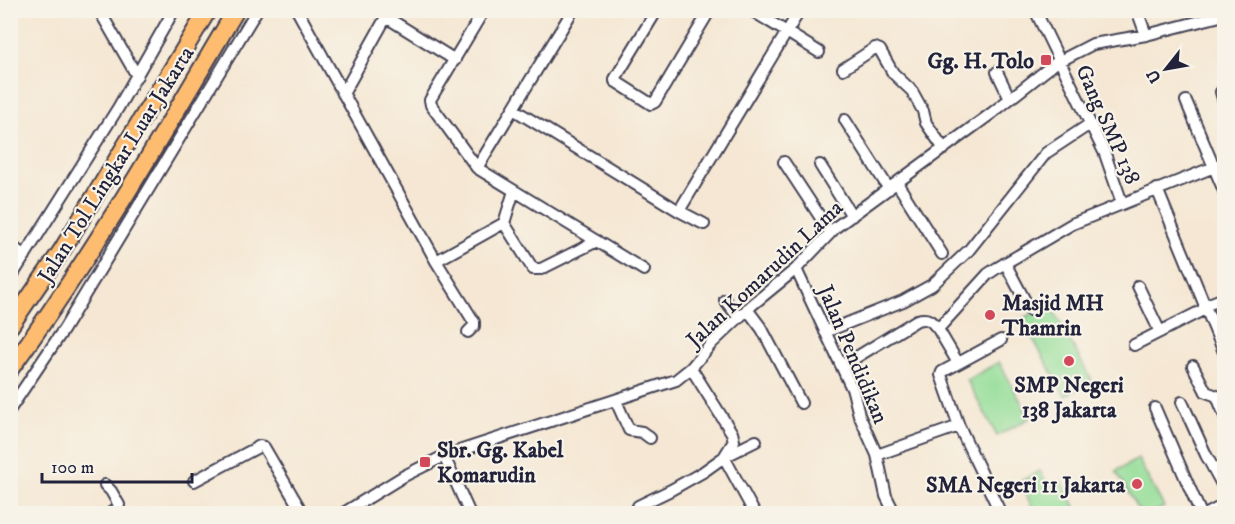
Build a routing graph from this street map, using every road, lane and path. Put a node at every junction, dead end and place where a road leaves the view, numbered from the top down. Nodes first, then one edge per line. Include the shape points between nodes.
1 (99, 10) edge
2 (174, 10) edge
3 (208, 10) edge
4 (236, 10) edge
5 (257, 10) edge
6 (297, 10) edge
7 (484, 10) edge
8 (573, 10) edge
9 (657, 10) edge
10 (710, 10) edge
11 (751, 10) edge
12 (800, 10) edge
13 (1035, 10) edge
14 (1137, 10) edge
15 (388, 14) edge
16 (1206, 15) edge
17 (1224, 15) edge
18 (787, 32) junction
19 (1146, 35) junction
20 (819, 52) dead end
21 (455, 60) junction
22 (1060, 60) junction
23 (843, 69) dead end
24 (997, 72) dead end
25 (137, 76) junction
26 (343, 94) junction
27 (1010, 99) junction
28 (1186, 101) dead end
29 (513, 109) junction
30 (845, 120) dead end
31 (1090, 124) junction
32 (944, 149) junction
33 (784, 162) dead end
34 (820, 165) dead end
35 (1219, 165) edge
36 (477, 168) junction
37 (893, 186) junction
38 (1157, 189) junction
39 (514, 191) junction
40 (1224, 191) edge
41 (1122, 203) junction
42 (679, 211) junction
43 (852, 216) junction
44 (504, 223) junction
45 (704, 224) dead end
46 (830, 232) junction
47 (597, 241) junction
48 (10, 245) edge
49 (942, 254) dead end
50 (25, 256) junction
51 (436, 261) junction
52 (1005, 263) junction
53 (796, 269) junction
54 (644, 270) dead end
55 (10, 279) edge
56 (1138, 286) dead end
57 (1224, 297) edge
58 (725, 300) dead end
59 (1205, 308) junction
60 (1030, 310) dead end
61 (743, 314) junction
62 (10, 326) edge
63 (938, 329) junction
64 (468, 332) dead end
65 (825, 332) junction
66 (1160, 332) junction
67 (1001, 340) dead end
68 (1134, 345) dead end
69 (1224, 352) edge
70 (958, 363) junction
71 (842, 366) junction
72 (1194, 366) dead end
73 (691, 368) junction
74 (10, 369) edge
75 (616, 400) junction
76 (1182, 402) dead end
77 (801, 403) dead end
78 (1155, 408) dead end
79 (10, 410) edge
80 (1224, 414) edge
81 (959, 426) junction
82 (650, 438) dead end
83 (756, 441) dead end
84 (877, 455) junction
85 (444, 456) junction
86 (724, 457) junction
87 (194, 481) dead end
88 (105, 485) dead end
89 (1224, 488) edge
90 (1224, 505) edge
91 (638, 506) dead end
92 (355, 510) edge
93 (109, 513) edge
94 (303, 513) edge
95 (342, 513) edge
96 (470, 513) edge
97 (755, 513) edge
98 (895, 513) edge
99 (1001, 513) edge
100 (1201, 513) edge
101 (1207, 513) edge

1 - 25 street
2 - 25 street
3 - 62 highway, Jalan Tol Lingkar Luar Jakarta via 62,250
4 - 74 highway, Jalan Tol Lingkar Luar Jakarta via 126,193
5 - 79 street via 64,329
6 - 26 street
7 - 21 street
8 - 29 street
9 - 10 street via 615,80 651,104
11 - 18 street
12 - 18 street
13 - 22 street, Gang SMP 138
14 - 19 street
15 - 21 street
15 - 26 street
16 - 17 street, Jalan Komarudin Lama
16 - 19 street, Jalan Komarudin Lama
18 - 20 street
18 - 42 street
19 - 22 street, Jalan Komarudin Lama via 1094,44
21 - 36 street via 430,97 431,105
22 - 27 street, Jalan Komarudin Lama
22 - 31 street, Gang SMP 138
23 - 32 street via 875,48 880,50 893,73 912,91 926,123
24 - 27 street
25 - 50 street
26 - 51 street
27 - 32 street, Jalan Komarudin Lama
28 - 35 street
29 - 36 street
29 - 42 street
30 - 37 street
31 - 41 street, Gang SMP 138
31 - 65 street via 1046,153 969,250 932,285
32 - 37 street, Jalan Komarudin Lama
33 - 46 street
34 - 43 street
35 - 38 street
35 - 40 street
36 - 39 street
37 - 43 street, Jalan Komarudin Lama
37 - 49 street
38 - 41 street
38 - 59 street
39 - 44 street
39 - 47 street
41 - 52 street via 1072,225
42 - 45 street
43 - 46 street, Jalan Komarudin Lama
44 - 47 street via 533,269 541,269
44 - 51 street
46 - 53 street, Jalan Komarudin Lama
47 - 54 street
48 - 50 street
50 - 55 street
51 - 64 street via 474,322
52 - 60 street
52 - 63 street via 988,274
53 - 61 street, Jalan Komarudin Lama
53 - 65 street, Jalan Pendidikan
56 - 66 street
57 - 59 street
58 - 61 street
59 - 66 street
59 - 69 street
61 - 73 street, Jalan Komarudin Lama
61 - 77 street via 766,337
63 - 70 street
63 - 71 street via 930,319 917,320
65 - 71 street, Jalan Pendidikan
66 - 68 street
67 - 70 street
70 - 81 street via 941,375
71 - 84 street, Jalan Pendidikan
72 - 80 street via 1206,392 1217,396
73 - 75 street, Jalan Komarudin Lama via 670,383
73 - 86 street via 734,438
75 - 82 street via 628,428
75 - 85 street, Jalan Komarudin Lama
76 - 89 street
78 - 100 street
81 - 84 street, Jalan Pendidikan
81 - 99 street
83 - 86 street
84 - 98 street, Jalan Pendidikan via 886,496
85 - 92 street, Jalan Komarudin Lama via 404,476
85 - 96 street
86 - 91 street
86 - 97 street
87 - 94 street via 264,447
88 - 93 street via 119,505
90 - 101 street
92 - 95 street, Jalan Komarudin Lama

